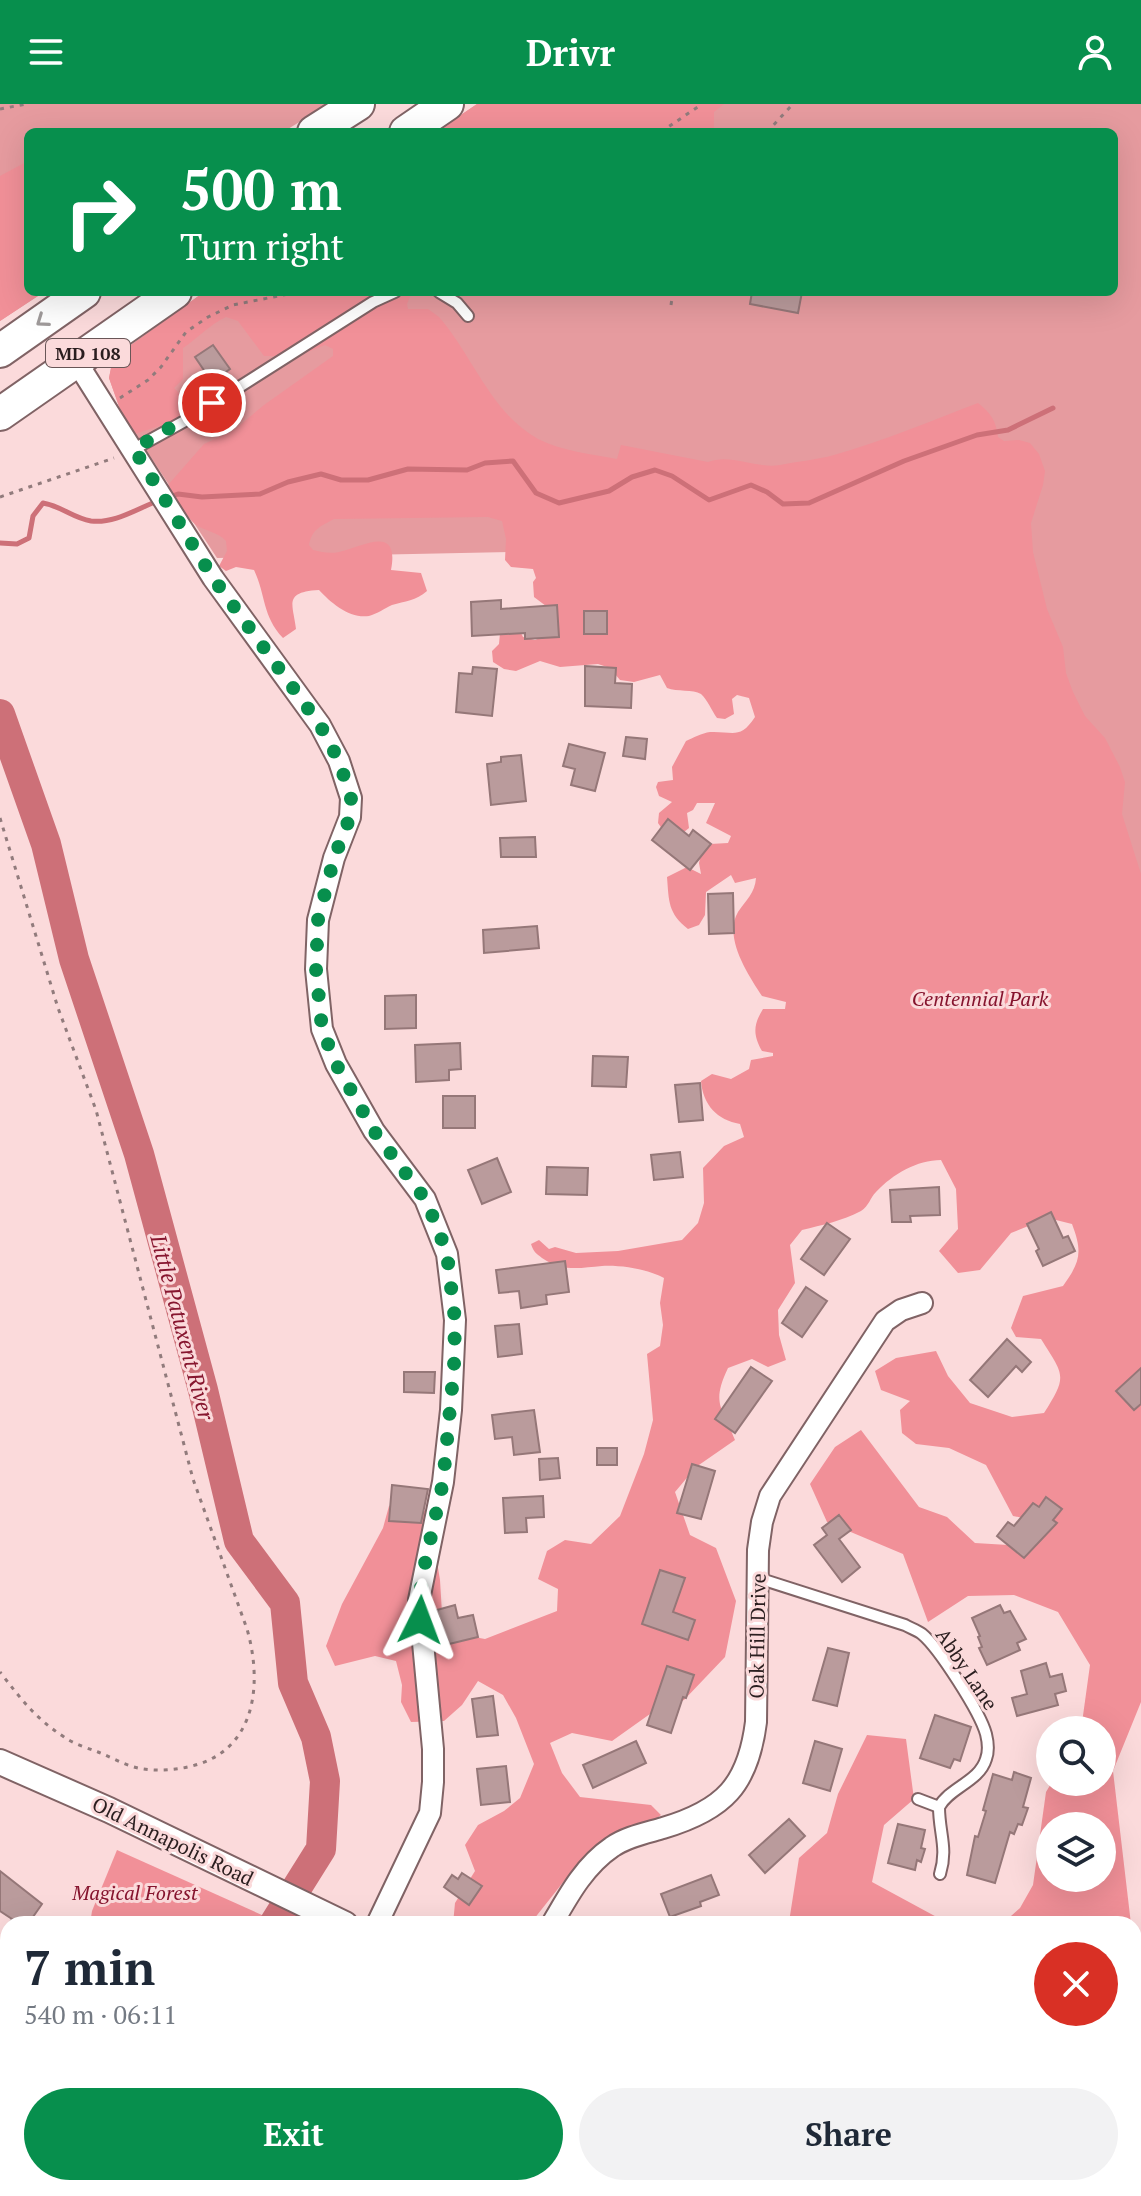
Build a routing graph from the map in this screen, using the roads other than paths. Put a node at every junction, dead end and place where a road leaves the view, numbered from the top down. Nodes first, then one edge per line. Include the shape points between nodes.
1 (358, 104) edge
2 (447, 104) edge
3 (320, 128) edge
4 (412, 128) edge
5 (78, 296) edge
6 (169, 296) edge
7 (386, 296) edge
8 (446, 296) edge
9 (468, 316) dead end
10 (0, 351) edge
11 (76, 361) junction
12 (0, 414) edge
13 (134, 449) junction
14 (922, 1303) dead end
15 (758, 1578) junction
16 (0, 1762) edge
17 (918, 1799) dead end
18 (939, 1807) junction
19 (940, 1874) dead end
20 (328, 1916) edge
21 (381, 1916) edge
22 (557, 1916) edge

1 - 3 main road
2 - 4 main road
5 -> 10 main road, MD 108
6 - 11 main road, MD 108
7 - 13 lane
8 - 9 lane
11 - 12 main road, MD 108
11 - 13 street
13 - 21 street via 229,602 320,725 346,780 350,817 318,920 322,1029 374,1131 425,1199 447,1254 455,1320 451,1410 443,1482 419,1600 433,1749 430,1813
14 - 15 street, Oak Hill Drive via 885,1321 784,1471 762,1522
15 - 18 lane, Abby Lane via 905,1625 933,1646 976,1711 988,1746 979,1772
15 - 22 street, Oak Hill Drive via 756,1722 743,1774 709,1810 613,1846 592,1863
16 - 20 street, Old Annapolis Road
17 - 18 lane
18 - 19 lane via 945,1844

